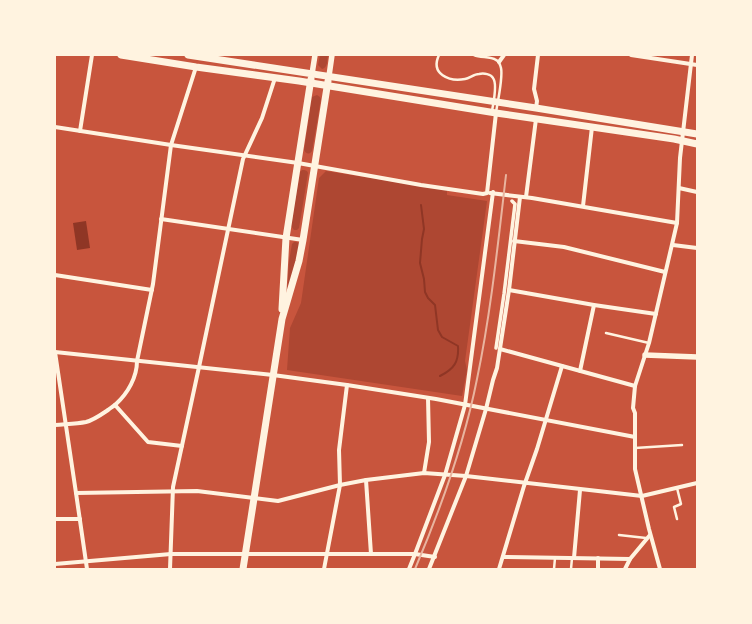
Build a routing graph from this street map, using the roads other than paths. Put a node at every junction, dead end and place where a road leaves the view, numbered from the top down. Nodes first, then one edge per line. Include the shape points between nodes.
1 (92, 55) edge
2 (121, 55) edge
3 (188, 55) edge
4 (315, 55) edge
5 (332, 55) edge
6 (439, 55) edge
7 (474, 55) edge
8 (504, 55) edge
9 (538, 55) edge
10 (631, 55) edge
11 (692, 55) edge
12 (199, 56) edge
13 (499, 62) junction
14 (691, 64) junction
15 (697, 65) edge
16 (196, 67) junction
17 (312, 74) junction
18 (328, 76) junction
19 (275, 78) junction
20 (311, 83) junction
21 (327, 86) junction
22 (494, 94) junction
23 (479, 100) junction
24 (495, 102) junction
25 (536, 108) junction
26 (494, 112) junction
27 (536, 118) junction
28 (55, 127) edge
29 (592, 127) junction
30 (80, 131) junction
31 (683, 131) junction
32 (697, 134) edge
33 (682, 140) junction
34 (697, 144) edge
35 (171, 145) junction
36 (244, 156) junction
37 (298, 164) junction
38 (315, 166) junction
39 (679, 188) junction
40 (493, 192) junction
41 (697, 192) edge
42 (487, 193) junction
43 (520, 197) junction
44 (526, 197) junction
45 (512, 201) dead end
46 (583, 206) junction
47 (161, 219) junction
48 (677, 224) junction
49 (228, 229) junction
50 (286, 238) junction
51 (303, 240) junction
52 (514, 241) junction
53 (673, 245) junction
54 (697, 248) edge
55 (666, 272) junction
56 (55, 275) edge
57 (152, 290) junction
58 (509, 290) junction
59 (594, 305) junction
60 (656, 314) junction
61 (282, 319) junction
62 (606, 333) dead end
63 (648, 343) junction
64 (496, 348) junction
65 (55, 352) edge
66 (645, 355) junction
67 (697, 357) edge
68 (138, 360) junction
69 (562, 366) junction
70 (199, 367) junction
71 (580, 372) junction
72 (273, 375) junction
73 (347, 385) junction
74 (635, 386) junction
75 (428, 398) junction
76 (465, 404) junction
77 (115, 405) junction
78 (486, 409) junction
79 (545, 420) junction
80 (66, 424) junction
81 (55, 425) edge
82 (635, 437) junction
83 (682, 445) dead end
84 (182, 446) junction
85 (635, 448) junction
86 (424, 474) junction
87 (445, 475) junction
88 (466, 476) junction
89 (366, 480) junction
90 (697, 482) edge
91 (340, 484) junction
92 (525, 484) junction
93 (677, 487) junction
94 (580, 490) junction
95 (173, 491) junction
96 (76, 493) junction
97 (642, 496) junction
98 (254, 498) junction
99 (55, 519) edge
100 (80, 519) junction
101 (677, 519) dead end
102 (619, 535) dead end
103 (649, 537) junction
104 (171, 554) junction
105 (245, 554) junction
106 (327, 554) junction
107 (371, 554) junction
108 (415, 554) junction
109 (435, 557) junction
110 (503, 557) junction
111 (554, 558) junction
112 (573, 558) junction
113 (598, 558) junction
114 (630, 559) junction
115 (86, 561) junction
116 (55, 564) edge
117 (87, 569) edge
118 (170, 569) edge
119 (242, 569) edge
120 (324, 569) edge
121 (409, 569) edge
122 (429, 569) edge
123 (500, 569) edge
124 (554, 569) edge
125 (571, 569) edge
126 (598, 569) edge
127 (625, 569) edge
128 (660, 569) edge

1 - 30 street
2 - 16 main road
3 - 12 main road
4 - 17 street
5 - 18 street
6 - 22 lane via 437,69 441,75 465,79 476,74 490,75 495,82
7 - 13 lane
8 - 13 street
9 - 25 street via 534,89
10 - 14 street
11 - 14 street
12 - 17 main road
13 - 24 lane via 502,73
14 - 15 street
14 - 31 street
16 - 19 main road
16 - 35 street
17 - 18 main road
17 - 20 main road
18 - 21 main road
18 - 23 main road
19 - 20 main road
19 - 36 street via 262,118
20 - 21 main road
20 - 37 main road
21 - 26 main road
21 - 38 main road
22 - 23 lane via 490,98
22 - 24 lane
23 - 24 main road
24 - 25 main road
24 - 26 lane
25 - 31 main road
26 - 27 main road
26 - 42 street
27 - 29 main road
27 - 44 street
28 - 30 street
29 - 33 main road
29 - 46 street
30 - 35 street
31 - 32 main road
31 - 33 street
33 - 34 main road
33 - 39 street
35 - 36 street
35 - 47 street
36 - 37 street
36 - 49 street
37 - 38 street
37 - 50 main road
38 - 42 street via 421,185
38 - 51 main road
39 - 41 street
39 - 48 street
40 - 42 street
40 - 43 street
40 - 76 street
43 - 44 street
43 - 52 street
44 - 46 street
45 - 64 street via 515,204
46 - 48 street
47 - 49 street
47 - 57 street
48 - 53 street
49 - 50 street
49 - 70 street
50 - 51 street
50 - 61 main road
51 - 61 main road
52 - 55 street via 564,247
52 - 58 street
53 - 54 street
53 - 55 street
55 - 60 street
56 - 57 street
57 - 68 street
58 - 59 street
58 - 64 street
59 - 60 street
59 - 71 street
60 - 63 street
61 - 72 main road
62 - 63 lane
63 - 66 street
64 - 69 street
64 - 78 street via 497,368
65 - 68 street
65 - 80 street
66 - 67 street
66 - 74 street
68 - 70 street
68 - 77 street via 131,385
69 - 71 street
69 - 79 street
70 - 72 street
70 - 84 street
71 - 74 street
72 - 73 street
72 - 98 main road
73 - 75 street
73 - 91 street via 339,450
74 - 82 street
75 - 76 street
75 - 86 street via 429,442
76 - 78 street
76 - 87 street
77 - 80 street via 88,422
77 - 84 street via 148,442
78 - 79 street
78 - 88 street
79 - 82 street
79 - 92 street
80 - 81 street
80 - 96 street
82 - 85 street
83 - 85 lane
84 - 95 street
85 - 97 street via 635,469
86 - 87 street
86 - 89 street
87 - 88 street
87 - 108 street
88 - 92 street
88 - 109 street
89 - 91 street
89 - 107 street
90 - 93 street
91 - 98 street via 278,501
91 - 106 street
92 - 94 street
92 - 110 street
93 - 97 street
93 - 101 lane via 681,504 674,507
94 - 97 street
94 - 112 street
95 - 96 street
95 - 98 street via 197,491
95 - 104 street
96 - 100 street
97 - 103 street
98 - 105 main road
99 - 100 street
100 - 115 street
102 - 103 lane
103 - 114 street
103 - 128 street
104 - 105 street
104 - 115 street
104 - 118 street
105 - 106 street
105 - 119 main road
106 - 107 street
106 - 120 street
107 - 108 street
108 - 109 street
108 - 121 street
109 - 122 street
110 - 111 street
110 - 123 street
111 - 112 street
111 - 124 lane
112 - 113 street
112 - 125 lane
113 - 114 street
113 - 126 street
114 - 127 street
115 - 116 street
115 - 117 street

